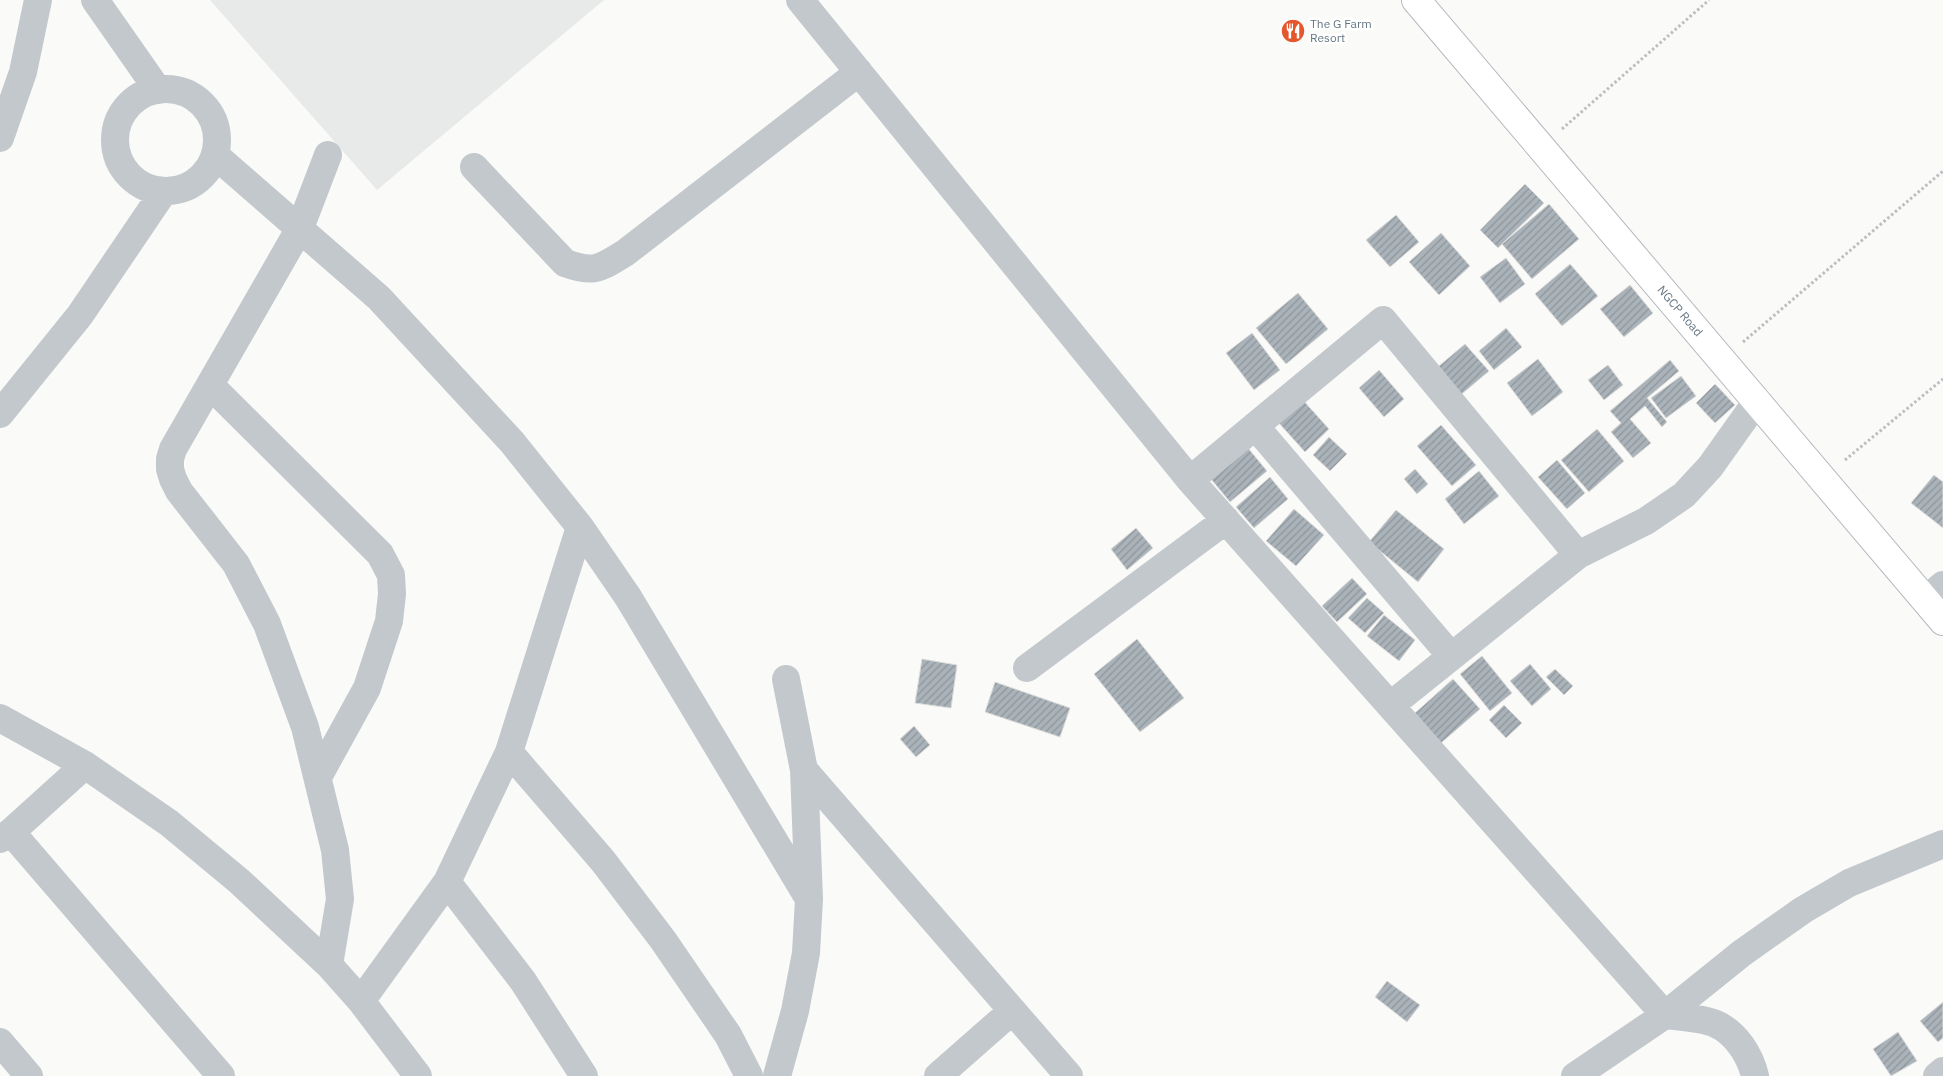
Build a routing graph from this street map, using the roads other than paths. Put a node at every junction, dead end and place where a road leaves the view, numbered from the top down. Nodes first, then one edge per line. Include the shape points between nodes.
1 (37, 0) edge
2 (95, 0) edge
3 (800, 0) edge
4 (1416, 0) edge
5 (859, 72) junction
6 (158, 90) junction
7 (0, 137) edge
8 (215, 155) junction
9 (328, 155) dead end
10 (474, 167) dead end
11 (164, 191) junction
12 (300, 228) junction
13 (210, 385) junction
14 (1757, 401) junction
15 (0, 414) edge
16 (1255, 426) junction
17 (1190, 480) junction
18 (1226, 520) junction
19 (580, 527) junction
20 (1578, 554) junction
21 (1934, 592) edge
22 (1943, 621) edge
23 (1451, 656) junction
24 (1027, 668) dead end
25 (786, 679) dead end
26 (1391, 705) junction
27 (0, 718) edge
28 (510, 752) junction
29 (85, 764) junction
30 (804, 770) junction
31 (318, 777) junction
32 (6, 835) edge
33 (1943, 844) edge
34 (447, 882) junction
35 (809, 899) junction
36 (329, 965) junction
37 (1721, 971) junction
38 (361, 1001) junction
39 (1012, 1011) junction
40 (1665, 1015) junction
41 (1714, 1023) junction
42 (0, 1042) edge
43 (1943, 1071) edge
44 (29, 1076) edge
45 (221, 1076) edge
46 (418, 1076) edge
47 (584, 1076) edge
48 (749, 1076) edge
49 (777, 1076) edge
50 (938, 1076) edge
51 (1069, 1076) edge
52 (1575, 1076) edge
53 (1755, 1076) edge
54 (1936, 1076) edge

1 - 7 street via 23,72
2 - 6 street
3 - 5 street
4 - 14 main road, NGCP Road
5 - 10 street via 625,253 598,269 581,269 565,263
5 - 17 street
6 - 8 street via 175,90 192,96 205,107 214,121
6 - 11 street via 142,95 120,119 116,152 122,167 133,179 147,188
8 - 11 street via 208,170 195,182 180,189
8 - 12 street
9 - 12 street
11 - 15 street via 80,315
12 - 13 street
12 - 19 street via 378,298 512,442
13 - 31 street via 173,449 170,469 179,491 236,564 267,624 305,726
13 - 31 street via 380,554 390,575 389,622 367,688
14 - 20 street via 1710,467 1684,495 1646,521
14 - 21 main road, NGCP Road via 1822,479
16 - 17 street
16 - 20 street via 1383,320
16 - 23 street
17 - 18 street
18 - 24 street
18 - 26 street
19 - 28 street
19 - 35 street via 628,597
20 - 23 street
21 - 22 main road, NGCP Road
23 - 26 street
25 - 30 street
26 - 40 street
27 - 29 street
28 - 34 street
28 - 48 street via 603,861 663,940 728,1035
29 - 32 street
29 - 36 street via 169,823 239,881
30 - 35 street
30 - 39 street
31 - 36 street via 335,850 340,899
32 - 45 street
33 - 37 street via 1848,883 1803,910
34 - 38 street
34 - 47 street via 523,981
35 - 49 street via 806,953 795,1011
36 - 38 street
37 - 40 street
37 - 41 street
38 - 46 street
39 - 50 street
39 - 51 street
40 - 41 street
40 - 52 street
41 - 53 street via 1727,1030 1741,1045 1752,1063
42 - 44 street
43 - 54 street

